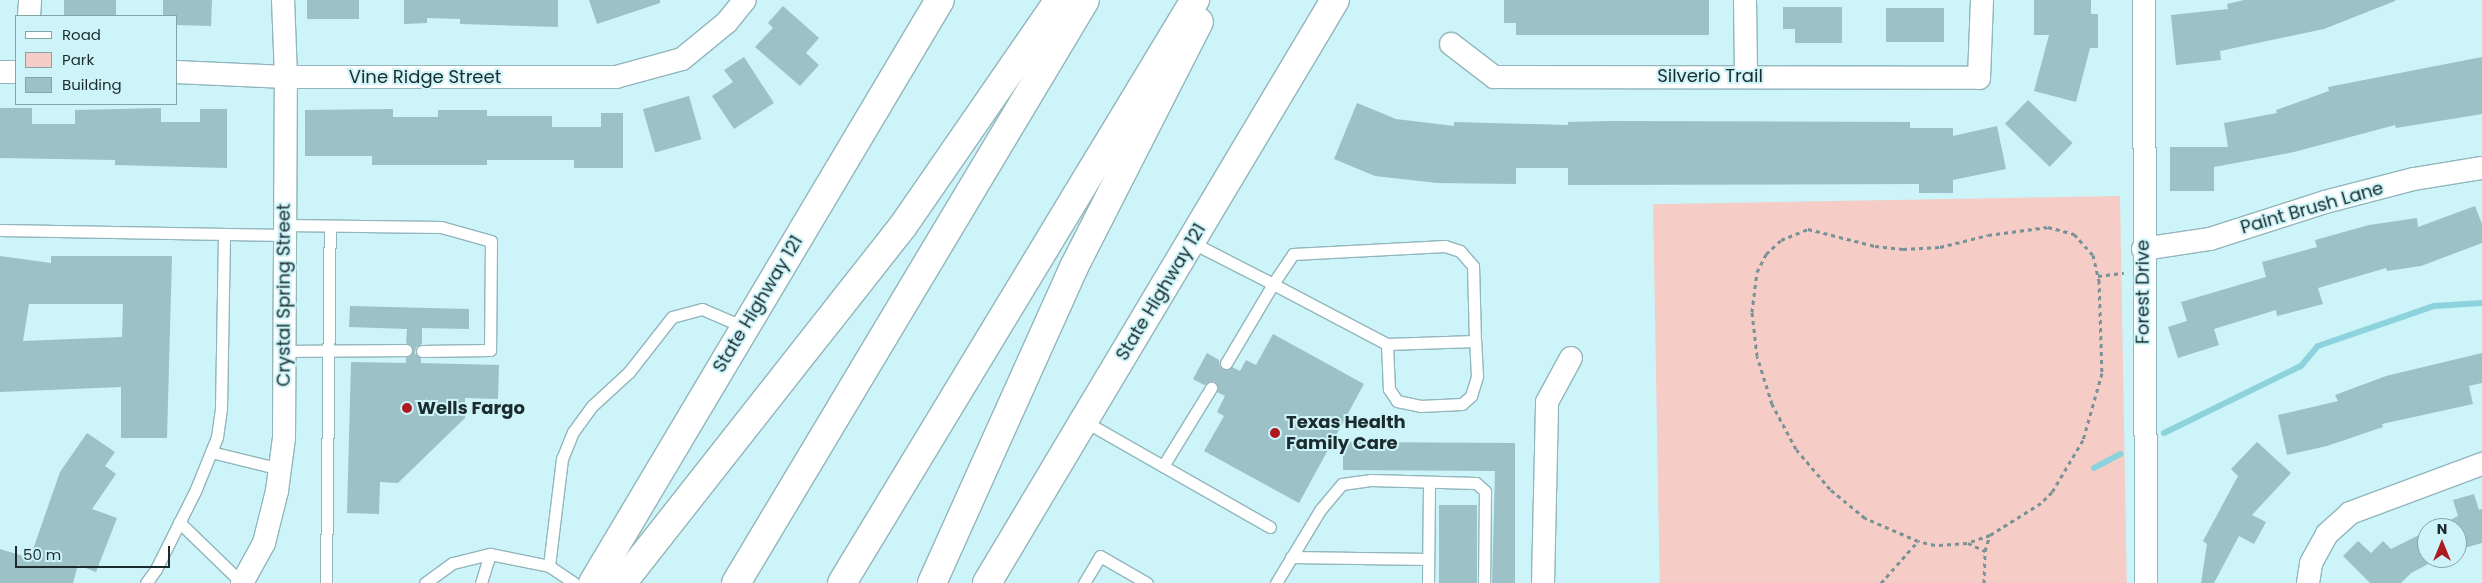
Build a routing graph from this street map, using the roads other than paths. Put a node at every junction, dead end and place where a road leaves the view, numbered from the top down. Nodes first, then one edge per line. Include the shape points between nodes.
1 (30, 0) edge
2 (283, 0) edge
3 (745, 0) edge
4 (940, 0) edge
5 (1059, 0) edge
6 (1085, 0) edge
7 (1194, 0) edge
8 (1207, 0) edge
9 (1335, 0) edge
10 (1746, 0) edge
11 (1982, 0) edge
12 (2144, 0) edge
13 (29, 15) edge
14 (1451, 44) dead end
15 (0, 72) edge
16 (15, 72) edge
17 (178, 72) edge
18 (1746, 76) junction
19 (286, 77) junction
20 (2482, 168) edge
21 (330, 227) junction
22 (0, 230) edge
23 (285, 230) junction
24 (224, 234) junction
25 (1191, 242) junction
26 (2143, 249) junction
27 (1273, 284) junction
28 (744, 327) junction
29 (1475, 341) junction
30 (1387, 344) junction
31 (406, 350) dead end
32 (284, 351) junction
33 (328, 351) junction
34 (422, 351) dead end
35 (1571, 358) dead end
36 (1226, 363) dead end
37 (1211, 388) dead end
38 (1084, 421) junction
39 (211, 452) junction
40 (2482, 464) edge
41 (1162, 466) junction
42 (280, 469) junction
43 (1428, 482) junction
44 (179, 522) junction
45 (1270, 527) dead end
46 (490, 554) junction
47 (1291, 557) junction
48 (1428, 558) junction
49 (549, 566) junction
50 (146, 583) edge
51 (242, 583) edge
52 (326, 583) edge
53 (425, 583) edge
54 (481, 583) edge
55 (574, 583) edge
56 (593, 583) edge
57 (622, 583) edge
58 (736, 583) edge
59 (842, 583) edge
60 (932, 583) edge
61 (986, 583) edge
62 (1084, 583) edge
63 (1147, 583) edge
64 (1276, 583) edge
65 (1428, 583) edge
66 (1484, 583) edge
67 (1544, 583) edge
68 (2146, 583) edge
69 (2308, 583) edge

1 - 13 street
2 - 19 street, Crystal Spring Street
3 - 19 street, Vine Ridge Street via 727,22 682,59 616,77
4 - 28 main road, State Highway 121
5 - 57 main road via 902,226
6 - 58 main road
7 - 59 main road
8 - 60 main road via 1198,27 1074,267
9 - 25 main road, State Highway 121
10 - 18 street
11 - 18 street, Silverio Trail via 1979,78
12 - 26 street, Forest Drive
14 - 18 street, Silverio Trail via 1494,77
15 - 16 street
17 - 19 street, Vine Ridge Street
19 - 23 street, Crystal Spring Street
20 - 26 street, Paint Brush Lane via 2414,179 2210,238
21 - 23 lane
21 - 33 lane
21 - 34 lane via 440,226 491,241 490,350
22 - 24 lane
23 - 24 lane
23 - 32 street, Crystal Spring Street
24 - 39 lane via 221,408 217,438
25 - 27 lane
25 - 38 main road, State Highway 121
26 - 68 street, Forest Drive
27 - 29 lane via 1293,254 1445,246 1460,250 1472,266
27 - 30 lane
27 - 36 lane
28 - 49 lane via 702,309 672,317 629,372 592,406 573,432 562,459
28 - 56 main road, State Highway 121
29 - 30 lane
29 - 30 lane via 1477,376 1471,396 1462,404 1420,406 1397,401 1389,389
31 - 33 lane
32 - 33 lane
32 - 42 street, Crystal Spring Street via 284,438
33 - 52 lane
35 - 67 street via 1547,402
37 - 41 lane
38 - 41 lane
38 - 61 main road, State Highway 121
39 - 42 lane
39 - 44 lane
40 - 69 street via 2350,513 2327,534 2311,563
41 - 45 lane
42 - 51 street, Crystal Spring Street via 264,544
43 - 47 lane via 1371,480 1342,484 1320,510
43 - 48 lane
43 - 66 lane via 1476,483 1485,491
44 - 50 lane
44 - 51 lane
46 - 49 lane
46 - 53 lane via 453,563
46 - 54 lane
47 - 48 lane
47 - 64 lane
48 - 65 lane
49 - 55 lane
62 - 63 lane via 1100,556

